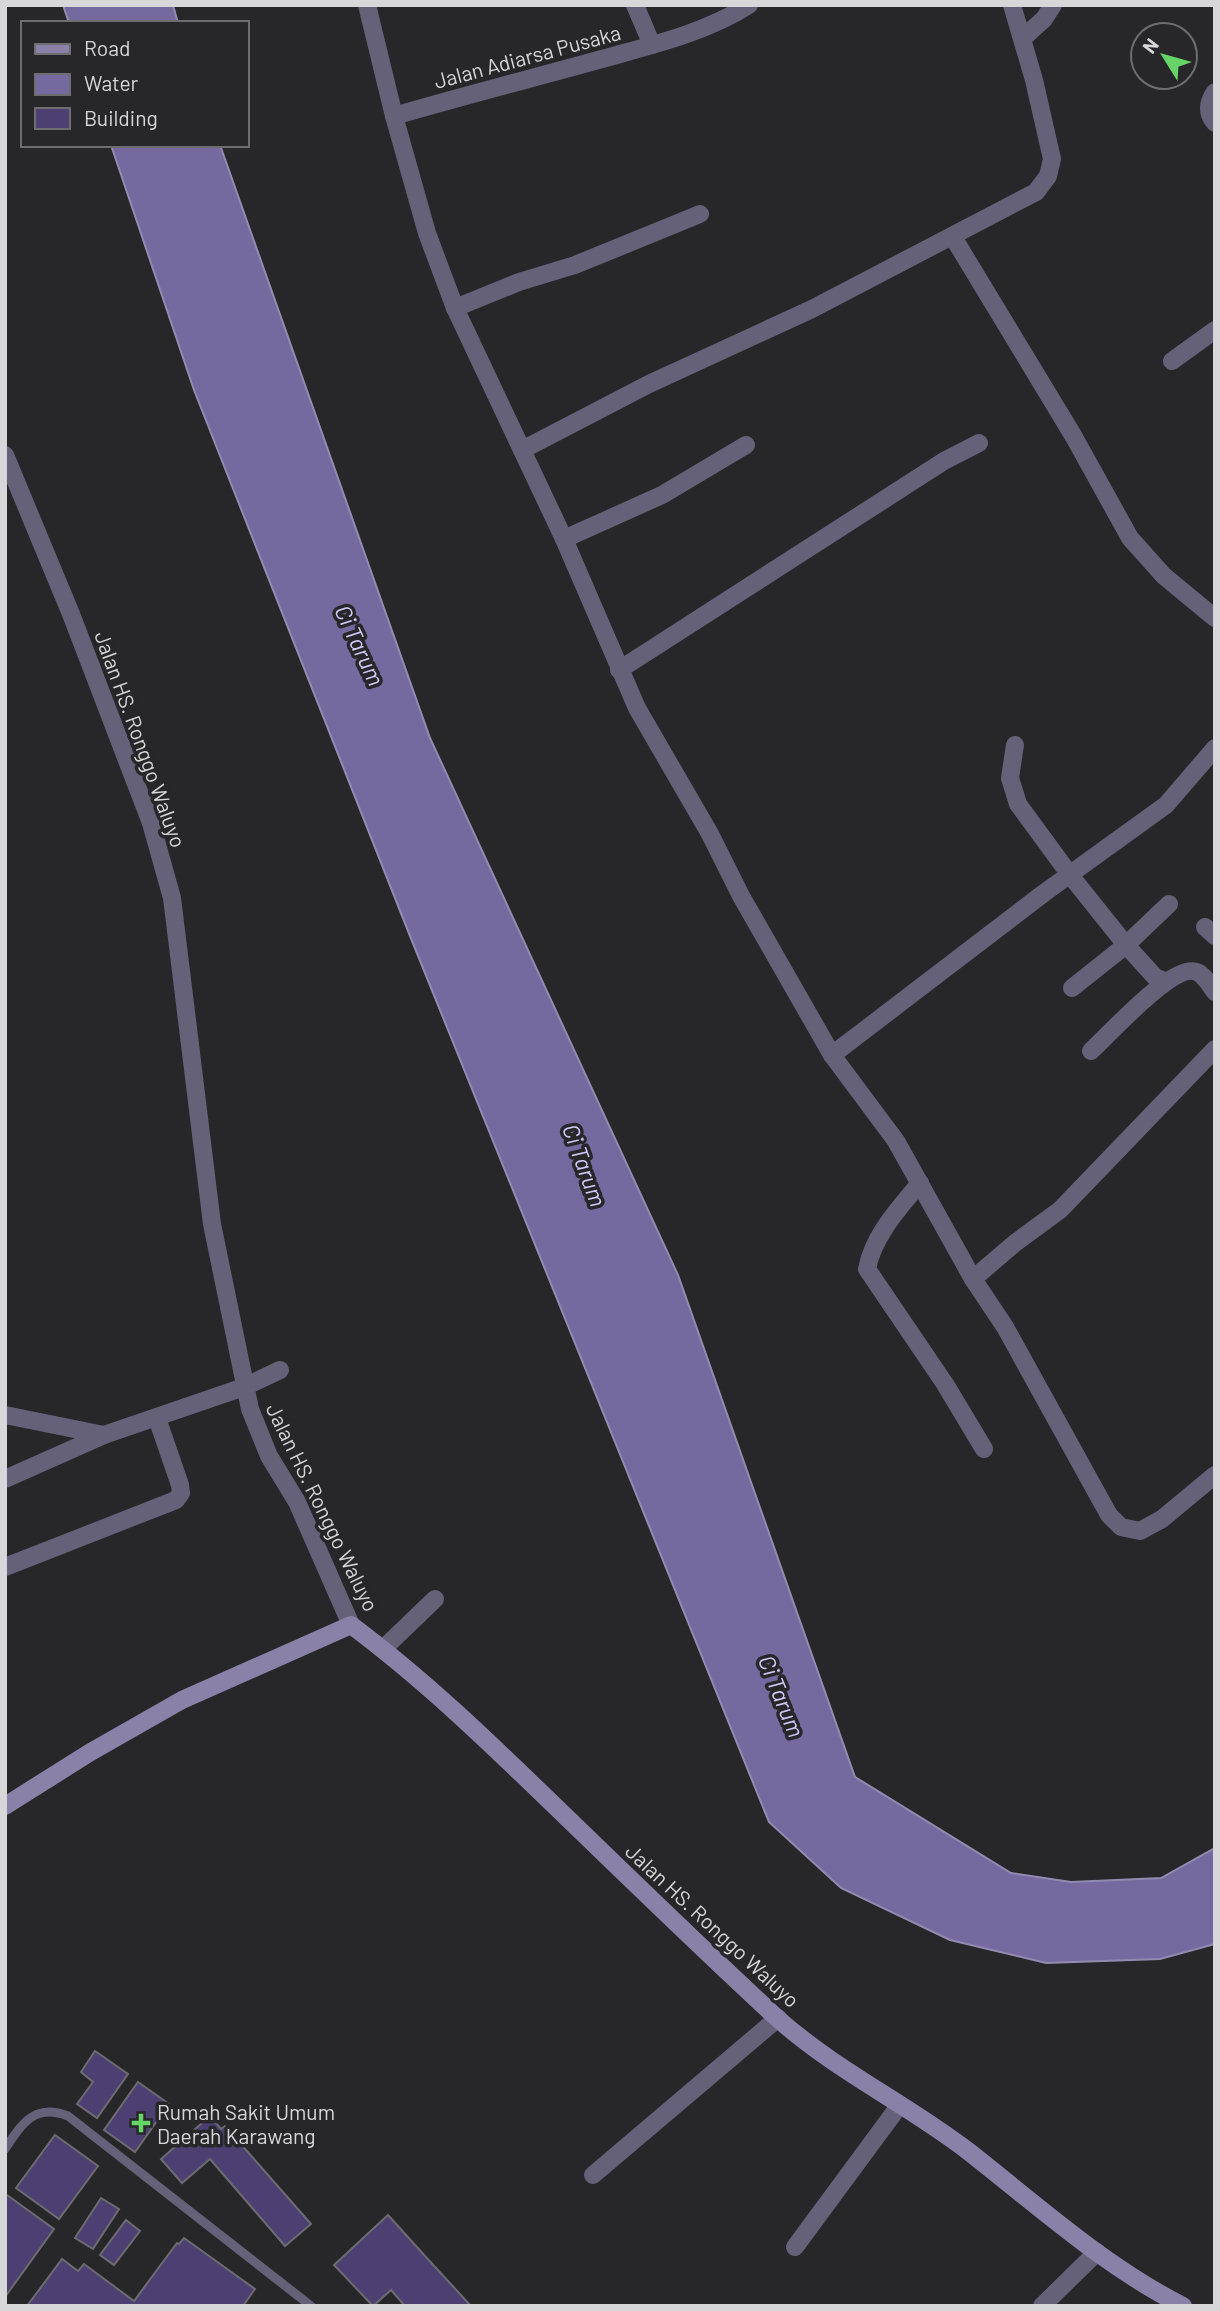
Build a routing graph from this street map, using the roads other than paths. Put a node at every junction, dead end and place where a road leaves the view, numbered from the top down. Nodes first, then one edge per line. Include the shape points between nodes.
1 (367, 5) edge
2 (635, 5) edge
3 (749, 5) edge
4 (1012, 5) edge
5 (1053, 5) edge
6 (1023, 38) junction
7 (652, 45) junction
8 (1215, 92) edge
9 (394, 116) junction
10 (1215, 123) edge
11 (700, 214) dead end
12 (953, 237) junction
13 (455, 308) junction
14 (1215, 330) edge
15 (1172, 361) dead end
16 (979, 443) dead end
17 (746, 445) dead end
18 (522, 450) junction
19 (5, 455) edge
20 (564, 539) junction
21 (1215, 618) edge
22 (619, 670) junction
23 (1015, 745) dead end
24 (1215, 748) edge
25 (1070, 875) junction
26 (1169, 904) dead end
27 (1126, 945) junction
28 (1164, 981) junction
29 (1212, 982) edge
30 (1072, 988) dead end
31 (1215, 1049) edge
32 (1091, 1051) dead end
33 (832, 1055) junction
34 (920, 1183) junction
35 (973, 1279) junction
36 (280, 1370) dead end
37 (244, 1387) junction
38 (5, 1415) edge
39 (157, 1418) junction
40 (104, 1435) junction
41 (984, 1449) dead end
42 (1215, 1475) edge
43 (5, 1479) edge
44 (5, 1567) edge
45 (435, 1600) dead end
46 (351, 1625) junction
47 (383, 1649) junction
48 (5, 1806) edge
49 (778, 2018) junction
50 (899, 2106) junction
51 (5, 2149) edge
52 (593, 2175) dead end
53 (795, 2247) dead end
54 (1097, 2252) junction
55 (311, 2306) edge
56 (1042, 2306) edge
57 (1183, 2306) edge

1 - 9 street
2 - 7 street
3 - 7 street, Jalan Adiarsa Pusaka
4 - 6 street
5 - 6 street
6 - 12 street via 1052,159 1048,176 1036,192
7 - 9 street, Jalan Adiarsa Pusaka
8 - 10 street via 1208,108
9 - 13 street via 427,233
11 - 13 street
12 - 18 street
12 - 21 street via 1130,538 1164,576
13 - 18 street
14 - 15 street
16 - 22 street
17 - 20 street via 662,495
18 - 20 street
19 - 37 street, Jalan HS. Ronggo Waluyo via 151,823 172,898 212,1224
20 - 22 street
22 - 33 street
23 - 25 street via 1010,778 1018,804
24 - 25 street via 1166,805
25 - 27 street
25 - 33 street
26 - 27 street
27 - 28 street
27 - 30 street
28 - 29 street via 1189,971
28 - 32 street
31 - 35 street via 1060,1210
33 - 34 street via 896,1141
34 - 35 street
34 - 41 street via 880,1236 867,1269 946,1384
35 - 42 street via 1005,1327 1109,1515 1121,1527 1140,1531
36 - 37 street
37 - 39 street
37 - 46 street, Jalan HS. Ronggo Waluyo via 269,1457 297,1502
38 - 40 street
39 - 40 street
39 - 44 street via 180,1485 176,1500
40 - 43 street
45 - 47 street
46 - 47 street, Jalan HS. Ronggo Waluyo
46 - 48 street via 182,1700
47 - 49 street, Jalan HS. Ronggo Waluyo via 501,1752
49 - 50 street, Jalan HS. Ronggo Waluyo
49 - 52 street
50 - 53 street
50 - 54 street, Jalan HS. Ronggo Waluyo via 948,2136
51 - 55 lane via 37,2112 68,2116
54 - 56 street
54 - 57 street, Jalan HS. Ronggo Waluyo

